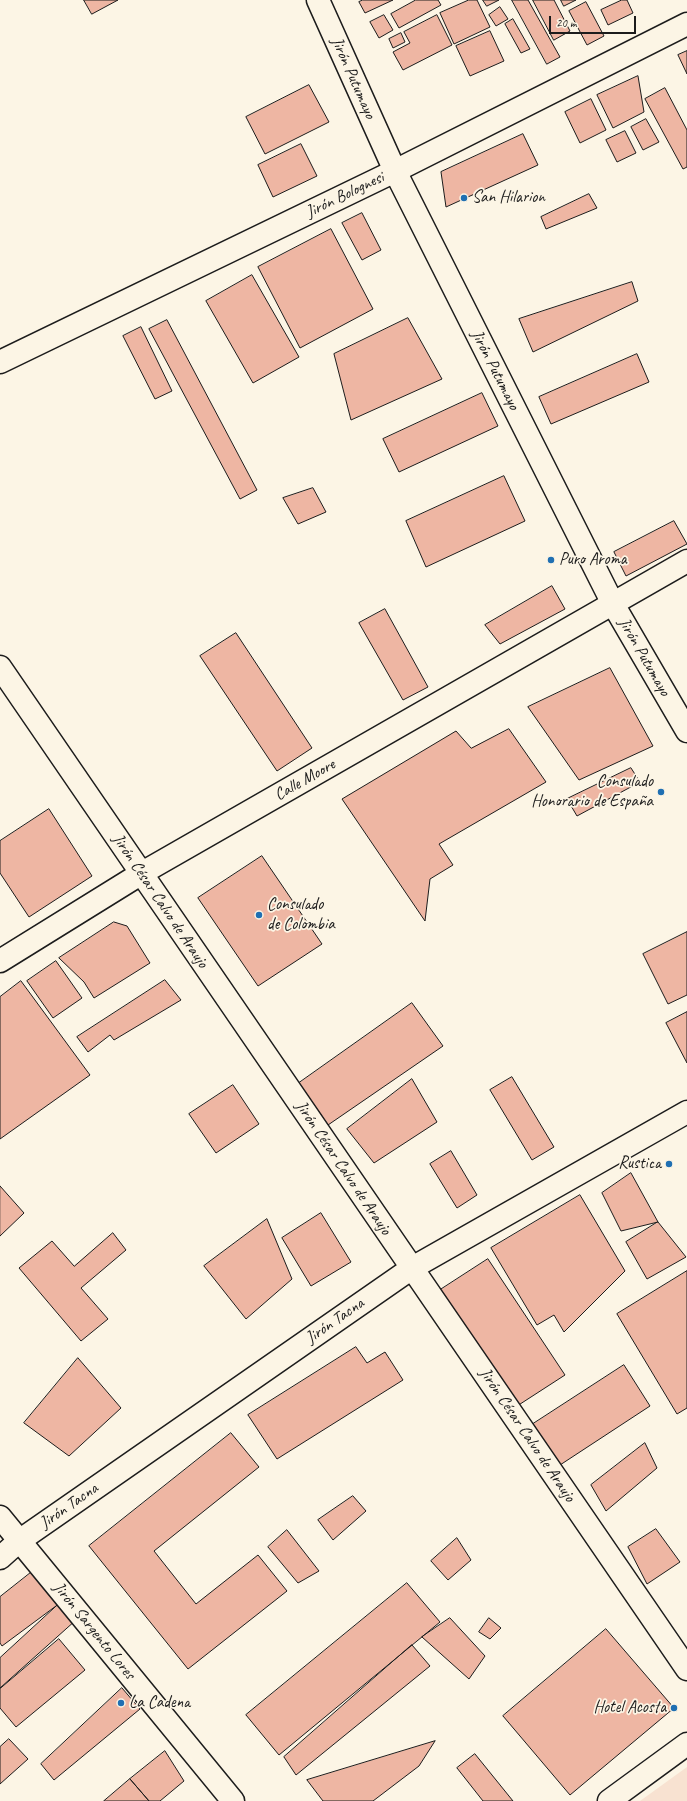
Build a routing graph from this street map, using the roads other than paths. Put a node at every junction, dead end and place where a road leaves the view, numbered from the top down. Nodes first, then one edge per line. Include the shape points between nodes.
1 (318, 0) edge
2 (687, 24) edge
3 (395, 171) junction
4 (0, 362) edge
5 (687, 561) edge
6 (613, 604) junction
7 (0, 667) edge
8 (687, 732) edge
9 (142, 873) junction
10 (0, 960) edge
11 (687, 1112) edge
12 (412, 1268) junction
13 (0, 1517) edge
14 (19, 1541) junction
15 (0, 1558) edge
16 (687, 1669) edge
17 (687, 1744) edge
18 (233, 1801) edge
19 (609, 1801) edge

1 - 3 street, Jirón Putumayo
2 - 3 street, Jirón Bolognesi
3 - 4 street, Jirón Bolognesi
3 - 6 street, Jirón Putumayo
5 - 6 street, Calle Moore
6 - 8 street, Jirón Putumayo
6 - 9 street, Calle Moore
7 - 9 street, Jirón César Calvo de Araujo
9 - 10 street, Calle Moore
9 - 12 street, Jirón César Calvo de Araujo
11 - 12 street, Jirón Tacna
12 - 14 street, Jirón Tacna
12 - 16 street, Jirón César Calvo de Araujo
13 - 14 street, Jirón Sargento Lores
14 - 15 street, Jirón Tacna
14 - 18 street, Jirón Sargento Lores
17 - 19 street

